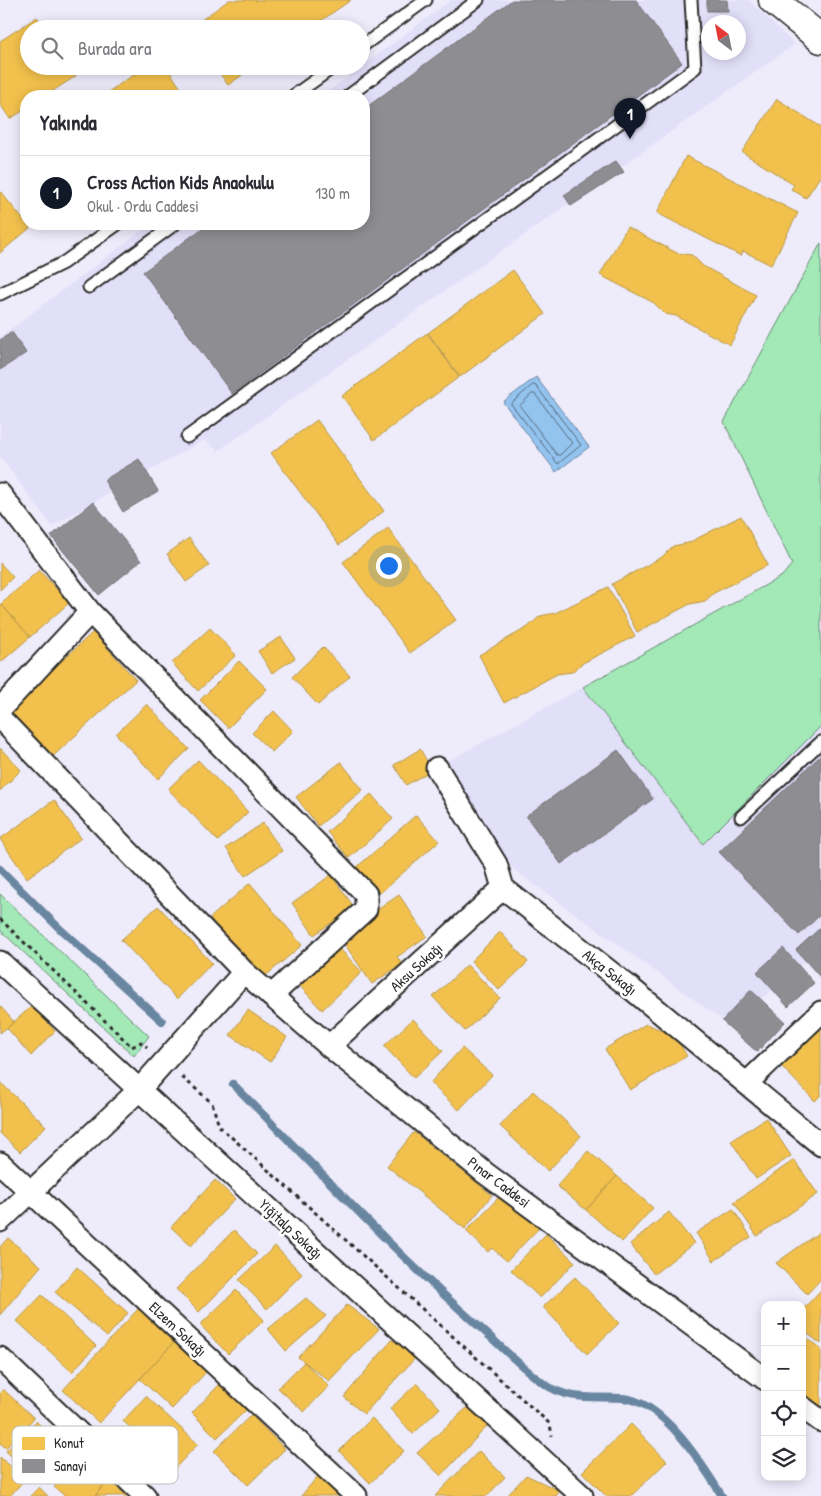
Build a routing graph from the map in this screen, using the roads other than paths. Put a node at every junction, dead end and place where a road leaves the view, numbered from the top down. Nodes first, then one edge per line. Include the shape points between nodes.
1 (426, 0) edge
2 (478, 0) edge
3 (691, 0) edge
4 (773, 0) edge
5 (821, 39) edge
6 (370, 40) edge
7 (322, 75) edge
8 (301, 90) edge
9 (356, 90) edge
10 (110, 230) edge
11 (167, 230) edge
12 (89, 288) dead end
13 (0, 294) edge
14 (187, 437) dead end
15 (1, 499) edge
16 (90, 612) junction
17 (0, 709) edge
18 (0, 718) edge
19 (821, 742) edge
20 (437, 768) dead end
21 (741, 817) dead end
22 (504, 888) junction
23 (0, 962) edge
24 (244, 972) junction
25 (271, 996) junction
26 (821, 1012) edge
27 (328, 1046) junction
28 (748, 1083) junction
29 (138, 1090) junction
30 (821, 1145) edge
31 (0, 1162) edge
32 (31, 1192) junction
33 (0, 1221) edge
34 (0, 1358) edge
35 (761, 1376) edge
36 (806, 1410) edge
37 (821, 1421) edge
38 (71, 1426) edge
39 (132, 1484) edge
40 (145, 1496) edge
41 (356, 1496) edge
42 (582, 1496) edge

1 - 6 lane
2 - 9 lane
3 - 14 lane via 695,68
4 - 5 main road
7 - 8 lane
10 - 13 lane via 63,263
11 - 12 lane
15 - 16 street
16 - 17 street
16 - 25 street via 366,894 366,909
18 - 24 street, Pınar Caddesi
19 - 21 lane
20 - 22 street via 496,864
22 - 27 street, Aksu Sokağı
22 - 28 street, Akça Sokağı
23 - 29 street, Yiğitalp Sokağı
24 - 25 street, Pınar Caddesi
24 - 29 street
25 - 27 street, Pınar Caddesi
26 - 28 street
27 - 35 street, Pınar Caddesi via 486,1174
28 - 30 street, Akça Sokağı
29 - 32 street
29 - 42 street, Yiğitalp Sokağı
31 - 32 street, Elzem Sokağı
32 - 33 street
32 - 41 street, Elzem Sokağı
34 - 38 street
36 - 37 street
39 - 40 street

